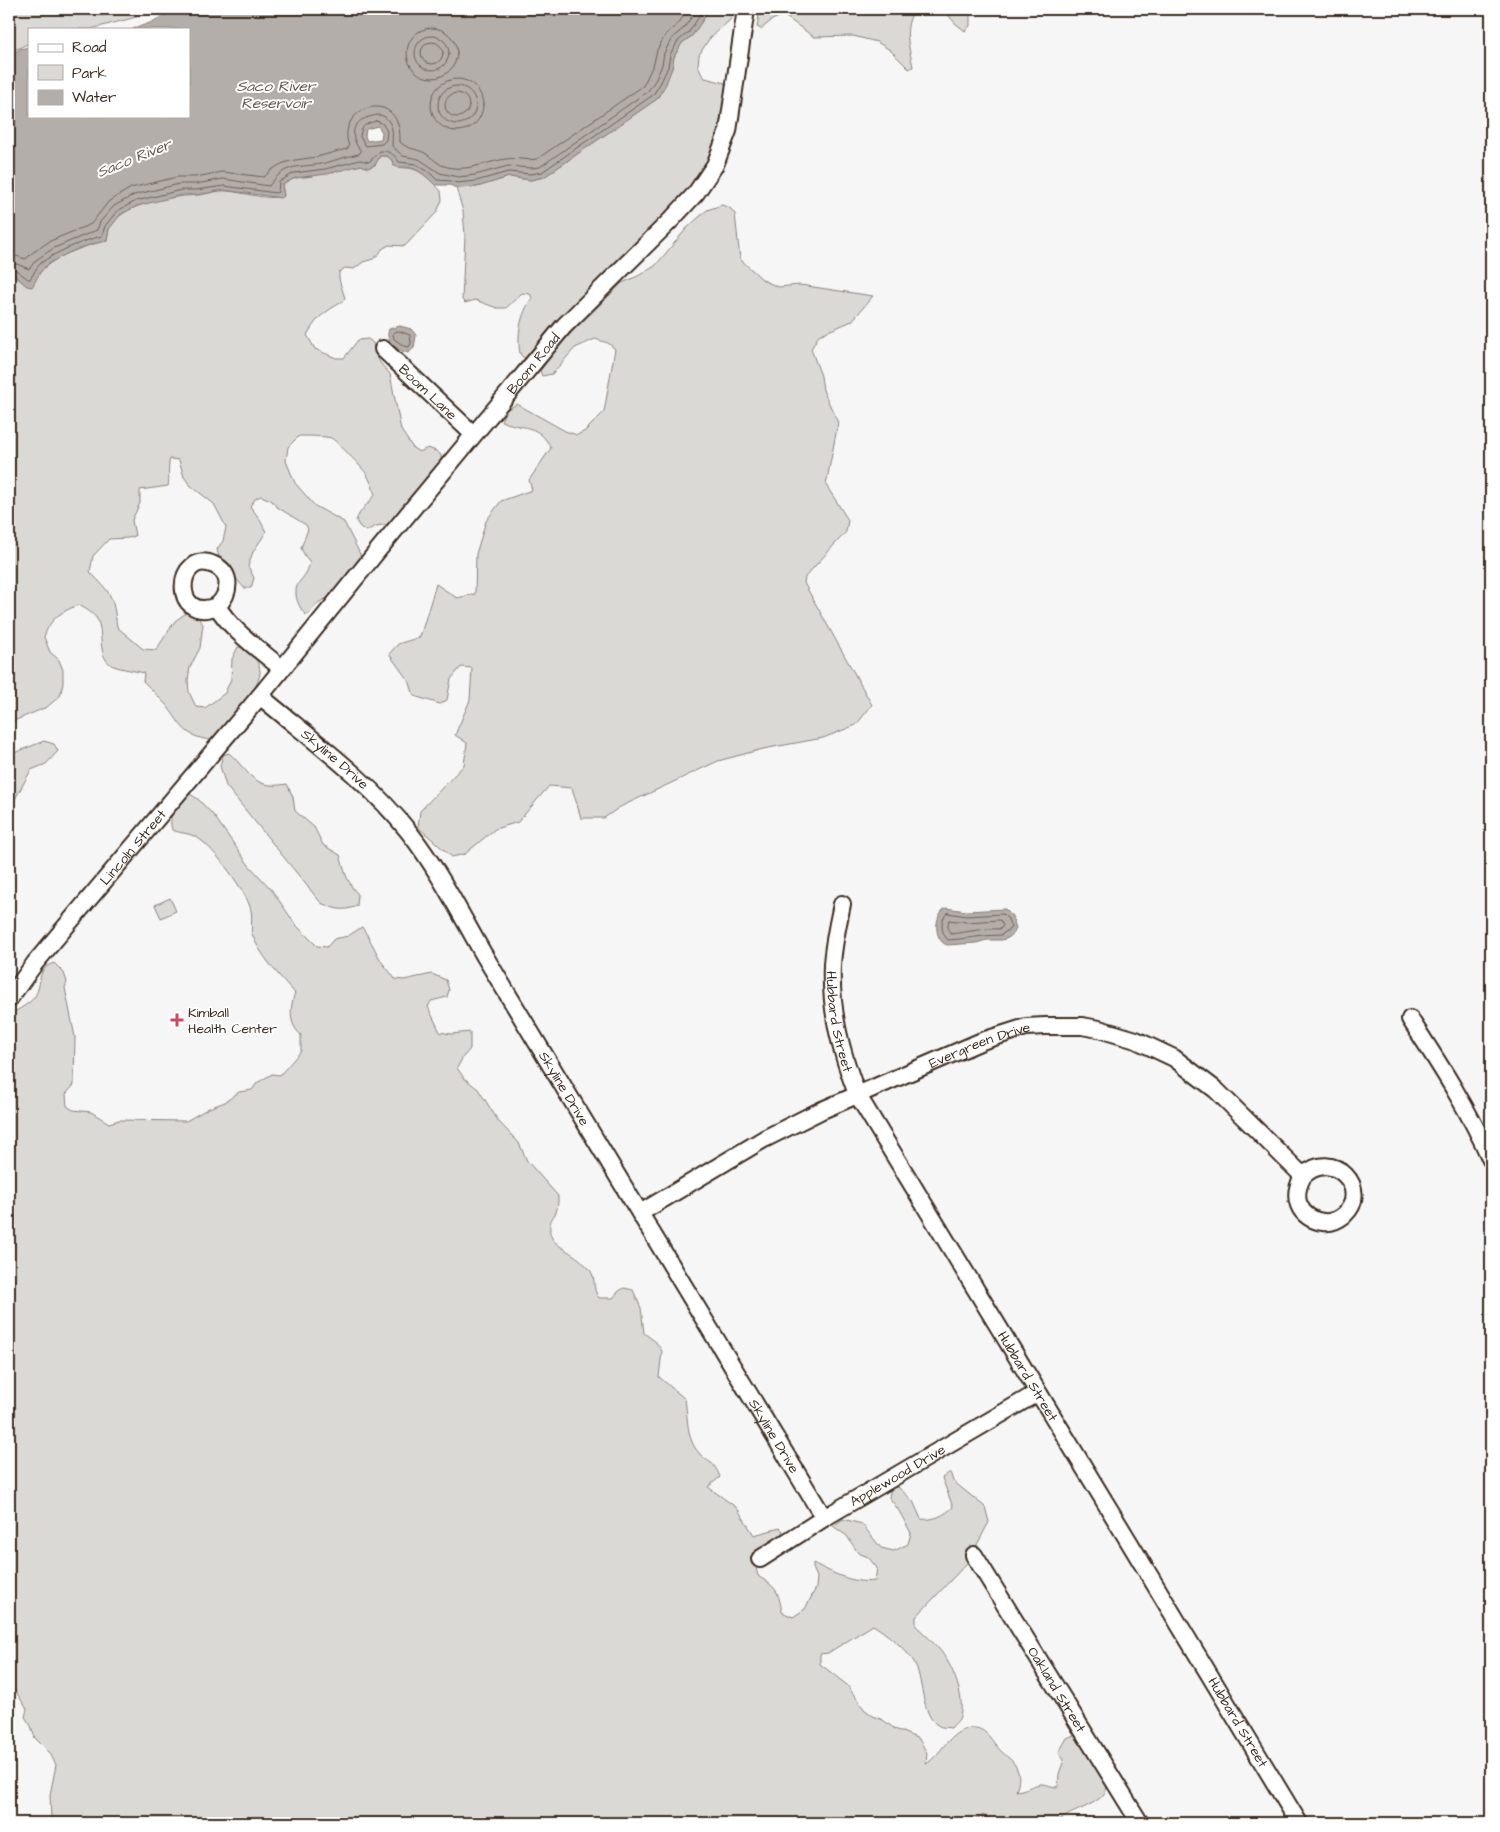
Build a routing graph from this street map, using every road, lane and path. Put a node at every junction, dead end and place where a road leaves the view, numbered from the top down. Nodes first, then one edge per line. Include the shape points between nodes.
1 (746, 9) edge
2 (383, 349) dead end
3 (473, 434) junction
4 (217, 606) dead end
5 (281, 668) junction
6 (260, 696) junction
7 (842, 904) dead end
8 (9, 999) edge
9 (1410, 1019) dead end
10 (857, 1094) junction
11 (1491, 1160) edge
12 (1304, 1176) dead end
13 (640, 1214) junction
14 (1037, 1393) junction
15 (824, 1518) junction
16 (974, 1555) dead end
17 (760, 1559) dead end
18 (1140, 1823) edge
19 (1299, 1823) edge

1 - 3 street, Boom Road via 728,131 710,172 671,220 564,326
2 - 3 street, Boom Lane
3 - 5 street, Boom Road
4 - 5 street via 231,625
5 - 6 street, Boom Road
6 - 8 street, Lincoln Street via 52,943
6 - 13 street, Skyline Drive via 355,776 409,832
7 - 10 street, Hubbard Street via 832,964 834,1018
9 - 11 street via 1449,1079
10 - 12 street, Evergreen Drive via 982,1041 1019,1029 1045,1026 1099,1029 1151,1046 1189,1067
10 - 13 street, Evergreen Drive via 784,1128
10 - 14 street, Hubbard Street
13 - 15 street, Skyline Drive
14 - 15 street, Applewood Drive
14 - 19 street, Hubbard Street
15 - 17 street, Applewood Drive
16 - 18 street, Oakland Street

